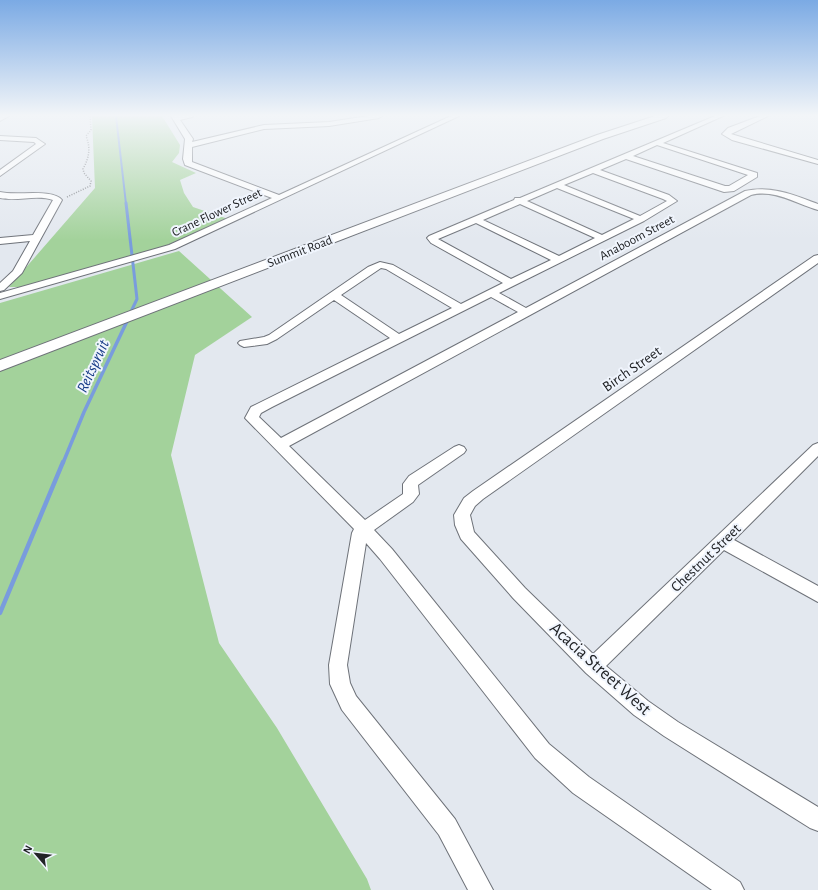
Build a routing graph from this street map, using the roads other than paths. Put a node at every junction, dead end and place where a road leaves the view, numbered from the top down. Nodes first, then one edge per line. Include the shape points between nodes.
1 (23, 158) edge
2 (187, 158) edge
3 (366, 158) edge
4 (547, 158) edge
5 (622, 158) edge
6 (631, 158) edge
7 (703, 158) edge
8 (803, 158) edge
9 (818, 162) edge
10 (593, 170) junction
11 (0, 174) edge
12 (557, 185) junction
13 (0, 195) edge
14 (280, 198) junction
15 (518, 200) junction
16 (818, 207) edge
17 (475, 218) junction
18 (641, 219) junction
19 (36, 238) junction
20 (602, 238) junction
21 (0, 241) edge
22 (818, 258) edge
23 (558, 259) junction
24 (511, 283) junction
25 (0, 288) edge
26 (491, 293) junction
27 (334, 295) junction
28 (0, 296) edge
29 (460, 308) junction
30 (526, 312) junction
31 (399, 339) junction
32 (244, 343) dead end
33 (0, 366) edge
34 (279, 445) junction
35 (818, 448) edge
36 (459, 450) dead end
37 (466, 507) joint
38 (363, 529) junction
39 (723, 542) junction
40 (818, 595) edge
41 (593, 667) junction
42 (818, 820) edge
43 (481, 890) edge
44 (732, 890) edge

1 - 11 street
2 - 14 street via 191,165
3 - 14 street, Crane Flower Street
4 - 33 main road, Summit Road
5 - 10 street
6 - 7 street via 724,189 731,189 754,176
8 - 9 street
10 - 12 street
10 - 18 street via 672,200
12 - 15 street
12 - 18 street
13 - 19 street via 49,196 58,199
14 - 28 street, Crane Flower Street via 168,249
15 - 17 street
15 - 20 street
16 - 30 street, Anaboom Street via 771,192 748,193
17 - 23 street
17 - 24 street via 436,235 432,240
18 - 20 street
19 - 21 street
19 - 25 street via 17,273
20 - 23 street
22 - 37 street, Birch Street via 491,486
23 - 24 street
24 - 26 street
26 - 29 street
26 - 30 street
27 - 29 street via 376,267 384,266
27 - 31 street
27 - 32 street via 273,337
29 - 31 street
30 - 34 street, Anaboom Street
31 - 34 street via 256,410 252,416 253,420
34 - 38 street
35 - 39 street, Chestnut Street
36 - 38 street via 414,480 410,484 411,494 408,498
37 - 41 street, Acacia Street West via 462,520 468,534 519,593
38 - 43 street via 359,535 341,644 338,665 340,684 349,703 454,837
38 - 44 street via 386,554 542,751 581,785
39 - 40 street
39 - 41 street, Chestnut Street
41 - 42 street, Acacia Street West via 653,717

